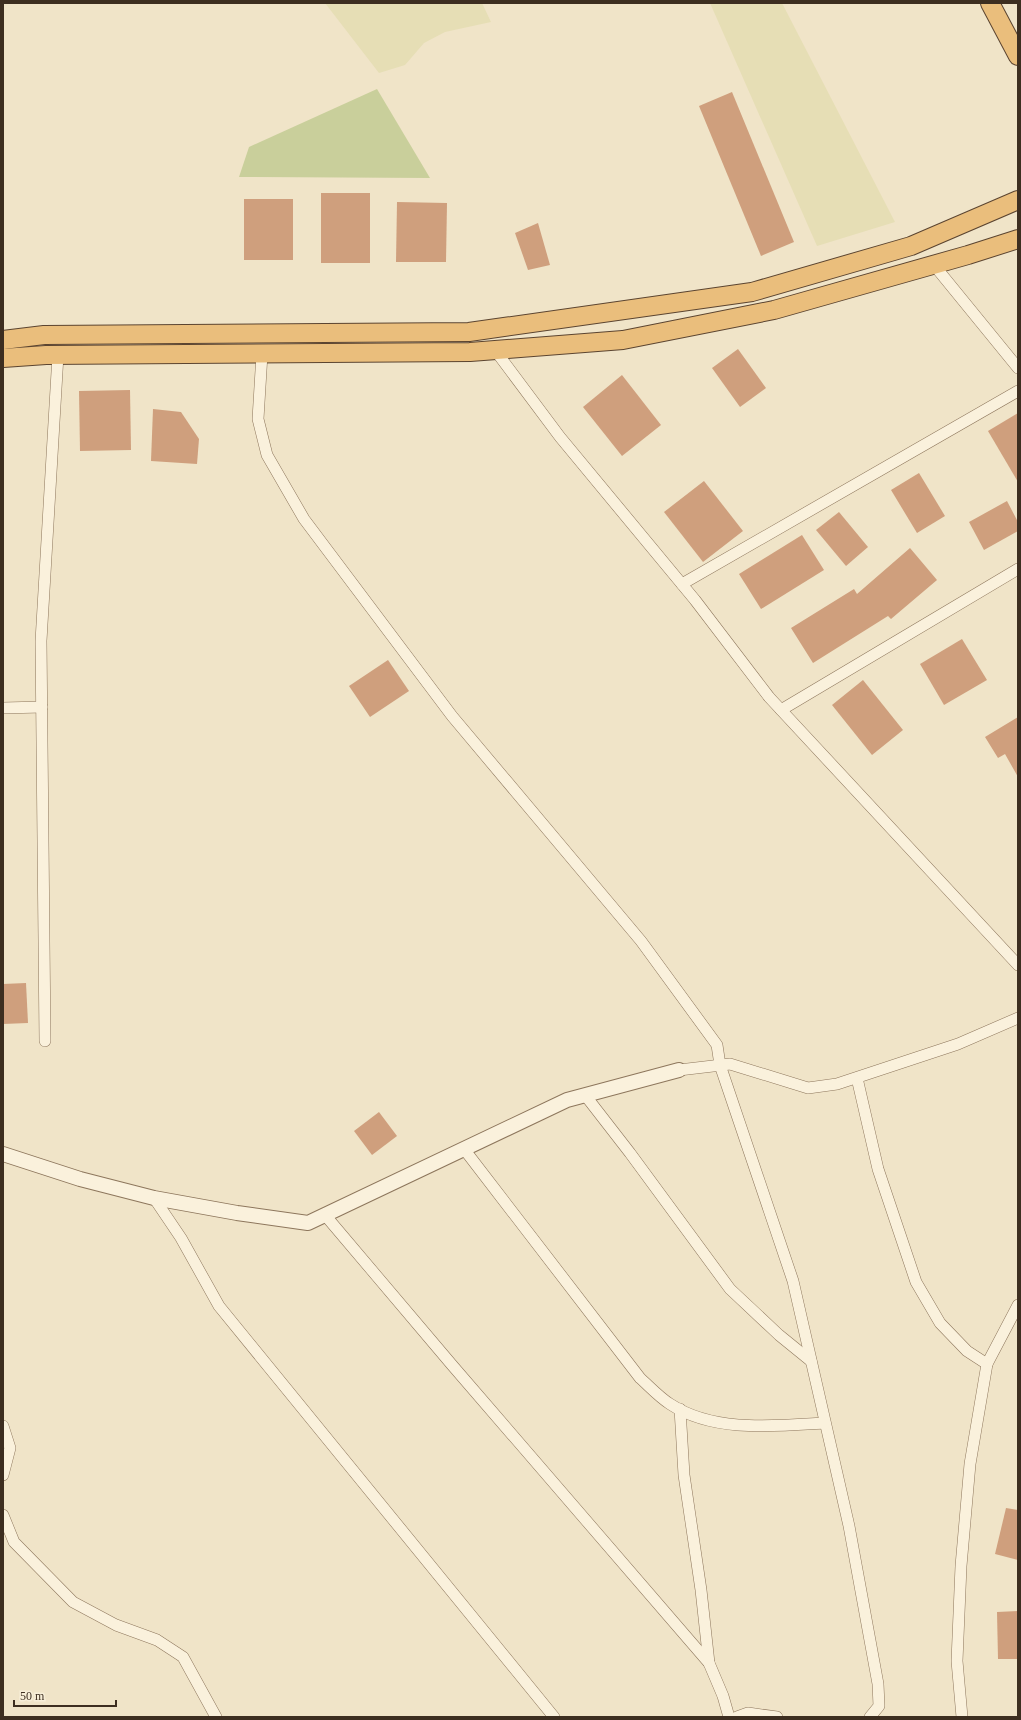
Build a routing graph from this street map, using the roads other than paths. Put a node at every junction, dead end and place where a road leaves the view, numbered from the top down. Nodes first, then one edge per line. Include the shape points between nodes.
1 (990, 3) edge
2 (1018, 56) edge
3 (1018, 200) edge
4 (1016, 240) edge
5 (934, 265) junction
6 (3, 340) edge
7 (495, 350) junction
8 (262, 354) junction
9 (58, 355) junction
10 (3, 358) edge
11 (1018, 368) edge
12 (1018, 391) edge
13 (1018, 569) edge
14 (682, 584) junction
15 (42, 707) junction
16 (3, 708) edge
17 (781, 710) junction
18 (1018, 965) edge
19 (1018, 1018) edge
20 (45, 1041) dead end
21 (720, 1065) junction
22 (679, 1070) joint
23 (857, 1078) junction
24 (585, 1095) junction
25 (464, 1149) junction
26 (3, 1154) edge
27 (154, 1198) junction
28 (325, 1215) junction
29 (1018, 1305) edge
30 (811, 1361) junction
31 (987, 1364) junction
32 (680, 1409) junction
33 (825, 1423) junction
34 (3, 1426) edge
35 (3, 1475) edge
36 (3, 1515) edge
37 (3, 1538) edge
38 (14, 1542) junction
39 (709, 1663) junction
40 (216, 1717) edge
41 (554, 1717) edge
42 (729, 1717) edge
43 (737, 1717) edge
44 (777, 1717) edge
45 (870, 1717) edge
46 (962, 1717) edge

1 - 2 highway
3 - 6 highway via 911,246 752,292 469,332 44,335
4 - 5 highway
5 - 7 highway via 774,310 623,340
5 - 11 street
7 - 8 highway
7 - 14 street via 560,437
8 - 9 highway
8 - 21 street via 258,419 267,455 304,519 452,716 641,942 717,1045
9 - 10 highway
9 - 15 street via 41,641
12 - 14 street
13 - 17 street
14 - 17 street
15 - 16 street
15 - 20 street
17 - 18 street
19 - 23 street via 958,1044
21 - 22 street
21 - 23 street via 730,1064 808,1088
21 - 30 street via 793,1281
22 - 24 street
23 - 31 street via 878,1169 916,1282 940,1323 967,1351
24 - 25 street via 567,1100
24 - 30 street via 730,1288 779,1335
25 - 28 street
25 - 32 street via 640,1378 669,1404
26 - 27 street via 80,1179
27 - 28 street via 308,1223
27 - 41 street via 181,1238 219,1306
28 - 39 street
29 - 31 street
30 - 33 street
31 - 46 street via 970,1464 961,1566 957,1662
32 - 33 street via 696,1417 753,1427
32 - 39 street via 684,1475 702,1590
33 - 45 street via 849,1526 878,1684 879,1706
34 - 35 street via 10,1448
36 - 38 street
37 - 38 street
38 - 40 street via 73,1602 116,1625 157,1640 183,1657
39 - 42 street
43 - 44 street via 748,1713

